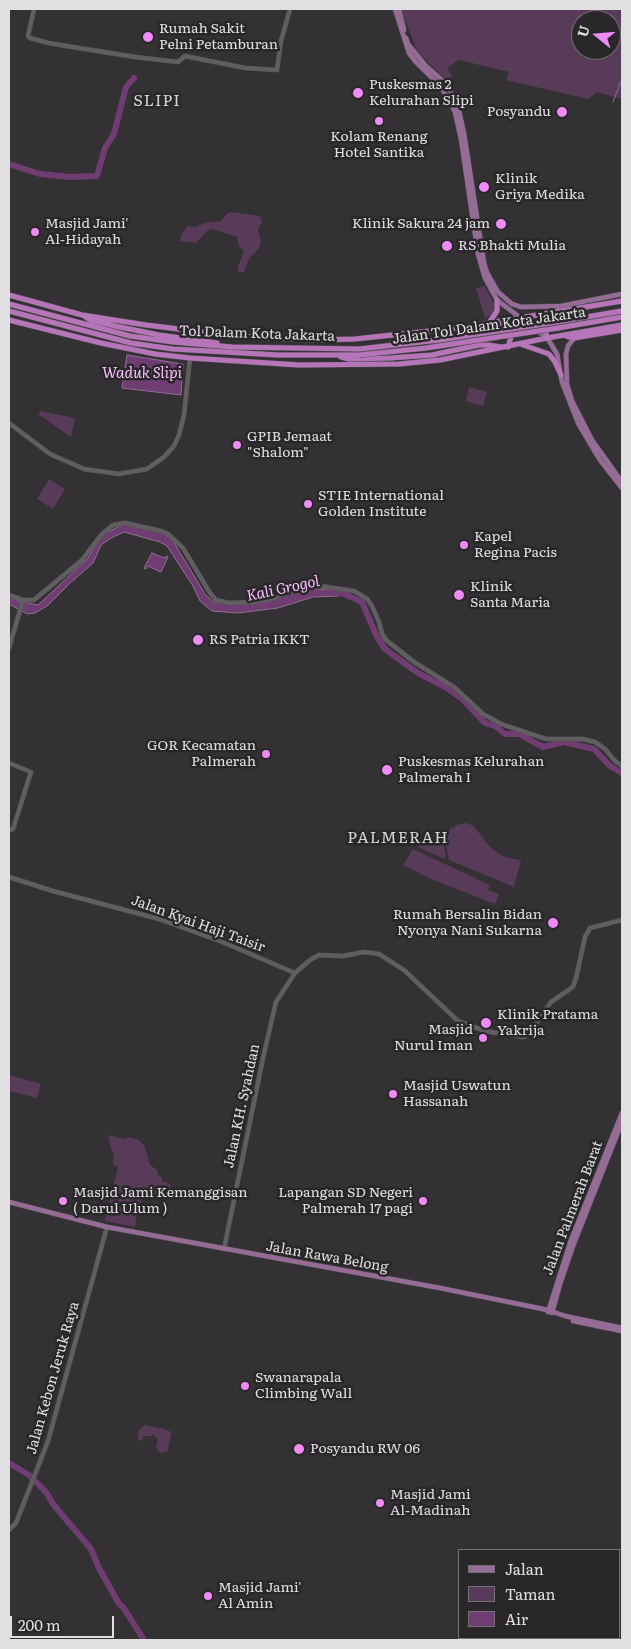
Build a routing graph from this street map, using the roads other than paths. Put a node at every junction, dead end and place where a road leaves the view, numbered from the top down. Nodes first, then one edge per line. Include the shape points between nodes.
1 (34, 9) edge
2 (290, 9) edge
3 (395, 9) edge
4 (399, 9) edge
5 (622, 294) edge
6 (9, 295) edge
7 (497, 300) junction
8 (622, 301) edge
9 (9, 304) edge
10 (571, 307) junction
11 (9, 311) edge
12 (559, 311) junction
13 (622, 311) edge
14 (82, 315) junction
15 (520, 317) junction
16 (622, 317) edge
17 (9, 320) edge
18 (489, 323) junction
19 (479, 324) junction
20 (622, 325) edge
21 (622, 330) edge
22 (580, 332) junction
23 (563, 335) junction
24 (547, 338) junction
25 (574, 338) junction
26 (520, 344) junction
27 (232, 347) junction
28 (506, 348) junction
29 (359, 352) junction
30 (337, 356) junction
31 (190, 358) junction
32 (561, 375) junction
33 (579, 422) junction
34 (9, 423) edge
35 (620, 481) edge
36 (622, 488) edge
37 (9, 595) edge
38 (23, 601) junction
39 (9, 648) edge
40 (9, 764) edge
41 (622, 766) edge
42 (10, 830) edge
43 (9, 877) edge
44 (622, 920) edge
45 (295, 973) junction
46 (622, 1113) edge
47 (622, 1122) edge
48 (9, 1202) edge
49 (107, 1227) junction
50 (224, 1249) junction
51 (549, 1311) junction
52 (622, 1330) edge
53 (9, 1530) edge

1 - 2 street via 28,33 30,38 48,44 178,62 185,56 246,68 277,70
3 - 7 main road via 409,53 439,85 455,112 480,266
4 - 10 main road via 408,44 451,90 460,111 484,263 492,282 512,304
5 - 10 main road
6 - 14 highway
7 - 15 main road
7 - 18 highway via 497,311
8 - 10 highway
9 - 27 highway, Tol Dalam Kota Jakarta via 130,336
10 - 12 highway
11 - 30 highway, Tol Dalam Kota Jakarta via 131,342 173,349
12 - 15 highway
12 - 24 highway via 547,324
13 - 29 highway, Jalan Tol Dalam Kota Jakarta, bridge
14 - 19 highway via 284,340 355,339
14 - 27 highway via 114,326
15 - 18 highway
15 - 24 main road
16 - 29 highway, Jalan Tol Dalam Kota Jakarta, bridge via 433,347
17 - 31 highway via 101,344
18 - 19 highway
19 - 28 highway via 508,328 510,337
20 - 22 highway
21 - 25 highway
22 - 23 highway
22 - 25 main road
23 - 24 highway
23 - 25 highway
24 - 26 highway
24 - 32 main road via 557,354
25 - 33 main road via 566,351 566,375
26 - 28 highway
26 - 32 highway via 549,354
27 - 29 highway, Tol Dalam Kota Jakarta
28 - 30 highway via 479,345 432,355 349,359
28 - 31 highway via 399,364 299,365
29 - 30 highway, Tol Dalam Kota Jakarta
31 - 34 street via 179,435 164,457 147,469 119,474 84,469 50,454
32 - 33 main road
33 - 35 main road
35 - 36 main road
37 - 38 street
38 - 39 street
38 - 41 street via 34,600 71,570 109,526 125,523 161,531 184,548 213,598 232,603 254,602 320,586 354,590 372,606 386,640 464,694 483,714 500,724 546,739 595,742
40 - 42 street via 31,772
43 - 45 street, Jalan Kyai Haji Taisir via 160,919
44 - 45 street, Jalan KH. Syahdan via 590,928 573,987 548,1005 526,1036 485,1031 458,1021 404,970 379,954 317,955
45 - 50 street, Jalan KH. Syahdan via 279,996 273,1012
46 - 51 main road, Jalan Palmerah Barat via 571,1240
47 - 51 main road, Jalan Palmerah Barat
48 - 49 main road, Jalan Rawa Belong
49 - 50 main road, Jalan Rawa Belong
49 - 53 street, Jalan Kebon Jeruk Raya via 53,1424 16,1523
50 - 51 main road, Jalan Rawa Belong
51 - 52 main road, Jalan Rawa Belong

